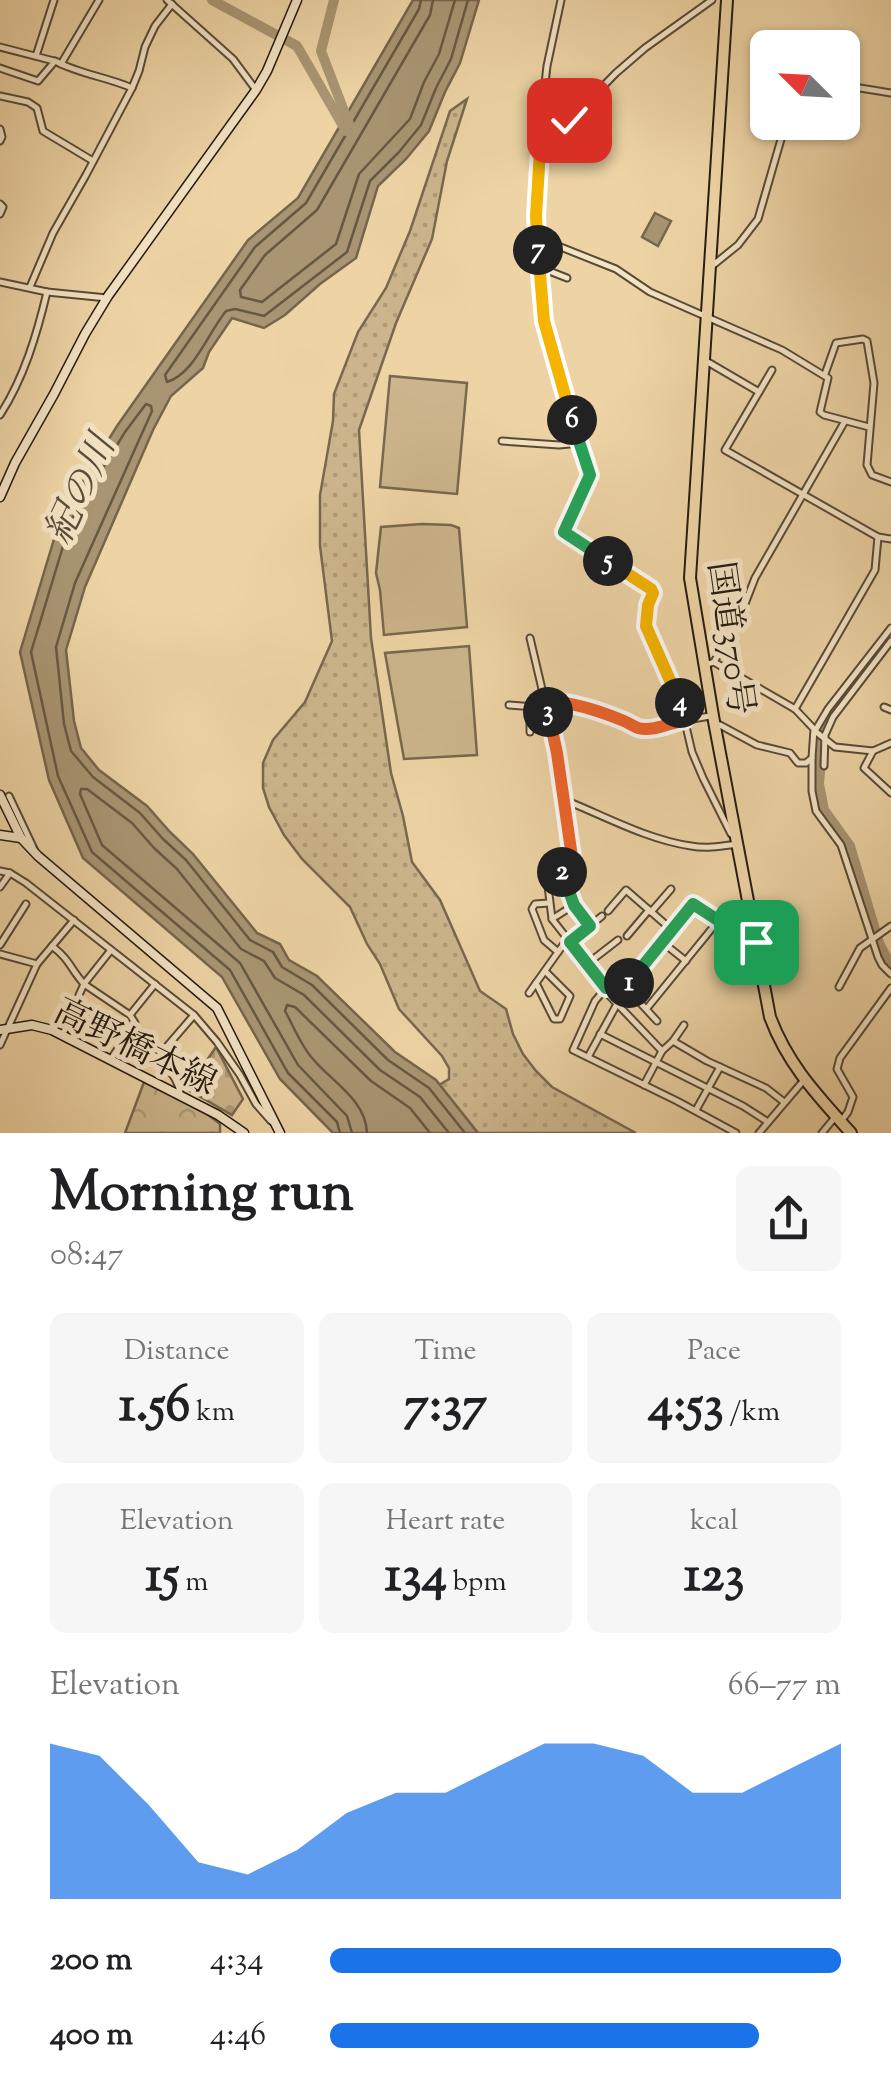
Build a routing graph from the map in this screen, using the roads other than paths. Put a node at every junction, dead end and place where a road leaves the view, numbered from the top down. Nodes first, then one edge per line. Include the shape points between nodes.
1 (54, 0) edge
2 (98, 0) edge
3 (296, 0) edge
4 (561, 0) edge
5 (712, 0) edge
6 (727, 0) edge
7 (170, 2) edge
8 (0, 46) edge
9 (36, 56) junction
10 (58, 63) junction
11 (0, 68) edge
12 (132, 88) junction
13 (860, 88) edge
14 (256, 90) junction
15 (891, 93) edge
16 (0, 96) edge
17 (0, 128) edge
18 (781, 140) edge
19 (0, 141) edge
20 (540, 150) junction
21 (93, 160) junction
22 (0, 204) edge
23 (0, 214) edge
24 (538, 238) junction
25 (539, 267) junction
26 (710, 268) junction
27 (567, 278) dead end
28 (0, 282) edge
29 (30, 288) junction
30 (47, 292) junction
31 (107, 298) junction
32 (706, 316) junction
33 (704, 359) junction
34 (772, 370) dead end
35 (825, 374) junction
36 (759, 392) junction
37 (0, 415) edge
38 (844, 421) junction
39 (869, 427) junction
40 (502, 441) dead end
41 (580, 443) junction
42 (891, 482) edge
43 (803, 495) junction
44 (0, 497) edge
45 (878, 537) junction
46 (891, 538) edge
47 (891, 628) edge
48 (530, 638) dead end
49 (891, 641) edge
50 (710, 663) junction
51 (547, 704) junction
52 (509, 705) dead end
53 (530, 706) junction
54 (795, 709) junction
55 (685, 720) junction
56 (714, 720) junction
57 (530, 732) dead end
58 (820, 735) junction
59 (891, 743) edge
60 (873, 751) junction
61 (812, 758) junction
62 (824, 766) dead end
63 (891, 793) edge
64 (4, 796) edge
65 (565, 803) junction
66 (0, 834) edge
67 (21, 838) junction
68 (738, 842) junction
69 (38, 856) junction
70 (558, 859) junction
71 (0, 871) edge
72 (10, 873) junction
73 (0, 887) edge
74 (671, 888) dead end
75 (549, 903) junction
76 (26, 904) dead end
77 (574, 905) junction
78 (608, 911) dead end
79 (650, 911) junction
80 (602, 916) dead end
81 (552, 919) junction
82 (74, 920) junction
83 (718, 921) junction
84 (590, 926) junction
85 (891, 926) edge
86 (672, 930) junction
87 (626, 936) dead end
88 (569, 940) junction
89 (618, 940) dead end
90 (872, 940) junction
91 (662, 942) junction
92 (756, 942) junction
93 (0, 945) edge
94 (52, 946) junction
95 (111, 950) junction
96 (558, 952) junction
97 (0, 954) edge
98 (686, 961) junction
99 (37, 964) junction
100 (587, 964) junction
101 (545, 971) junction
102 (891, 974) edge
103 (536, 983) junction
104 (84, 984) junction
105 (155, 984) junction
106 (626, 987) junction
107 (839, 987) dead end
108 (891, 988) edge
109 (605, 989) junction
110 (529, 993) dead end
111 (617, 1004) junction
112 (647, 1008) junction
113 (76, 1011) junction
114 (130, 1015) junction
115 (194, 1015) junction
116 (658, 1021) dead end
117 (684, 1024) dead end
118 (4, 1029) edge
119 (110, 1032) dead end
120 (62, 1034) junction
121 (600, 1034) junction
122 (127, 1035) junction
123 (673, 1041) junction
124 (0, 1045) edge
125 (662, 1050) junction
126 (588, 1057) junction
127 (157, 1058) junction
128 (111, 1059) junction
129 (656, 1063) junction
130 (720, 1067) junction
131 (804, 1080) junction
132 (644, 1085) junction
133 (708, 1089) junction
134 (181, 1096) junction
135 (784, 1102) junction
136 (696, 1110) junction
137 (838, 1119) junction
138 (768, 1122) junction
139 (279, 1130) edge
140 (244, 1133) edge
141 (736, 1133) edge
142 (759, 1133) edge
143 (822, 1133) edge
144 (851, 1133) edge

1 - 9 street
2 - 10 street
3 - 14 street
4 - 20 street
5 - 20 street via 644,48
6 - 26 highway, 国道370号
7 - 12 street
7 - 14 street via 233,59
8 - 9 street
9 - 10 street
10 - 11 street via 38,81
10 - 12 street
12 - 21 street
13 - 15 street
14 - 31 street
16 - 21 street via 37,108 43,131
17 - 19 street
18 - 26 street via 758,219
20 - 24 street
21 - 29 street
22 - 23 street
24 - 25 street
24 - 32 street
25 - 27 street
25 - 41 street via 544,321
26 - 32 highway, 国道370号
28 - 29 street
29 - 30 street
30 - 31 street
30 - 37 street via 37,335
31 - 44 street
32 - 33 highway, 国道370号
32 - 35 street
33 - 36 street
33 - 50 highway, 国道370号 via 690,578
34 - 36 street
35 - 38 street via 820,412
35 - 39 street via 836,343 867,341 874,383
36 - 43 street via 725,450
38 - 39 street
38 - 43 street
39 - 42 street via 866,465
40 - 41 street
41 - 55 street via 590,475 564,532 651,589 646,626
43 - 45 street
43 - 50 street
45 - 46 street
45 - 54 street via 875,570
47 - 58 street via 828,708
48 - 51 street
49 - 58 street
50 - 54 street
50 - 56 highway, 国道370号
51 - 53 street
51 - 55 street via 566,702 638,728
51 - 65 street
52 - 53 street
53 - 57 street
54 - 58 street
55 - 56 street
55 - 68 street via 703,778
56 - 61 street via 757,745 790,752 798,763
56 - 68 highway, 国道370号
58 - 60 street via 835,747
58 - 61 street
58 - 62 street
59 - 60 street
60 - 63 street via 864,768
61 - 90 street via 816,811 840,845
64 - 67 street
64 - 69 street
65 - 68 street via 681,844
65 - 70 street via 572,857
66 - 67 street
67 - 69 street
68 - 92 highway, 国道370号
69 - 139 street via 216,1008
70 - 75 street via 544,861
70 - 77 street
71 - 72 street
72 - 73 street
72 - 82 street
74 - 79 street
75 - 81 street
75 - 96 street via 532,909 544,940
76 - 93 street
77 - 81 street
77 - 84 street
78 - 79 street via 626,890
79 - 86 street
79 - 87 street
80 - 84 street
81 - 88 street
82 - 94 street
82 - 95 street
83 - 86 street via 693,904
83 - 92 street
83 - 98 street
84 - 88 street
85 - 90 street
86 - 91 street
88 - 96 street
88 - 100 street
89 - 100 street
90 - 102 street
90 - 107 street via 860,948
91 - 98 street
91 - 106 street
92 - 131 highway, 国道370号 via 778,1040
94 - 99 street
94 - 104 street
95 - 104 street
95 - 105 street
96 - 101 street
97 - 99 street
98 - 112 street
99 - 118 street
100 - 109 street
101 - 103 street
101 - 103 street via 570,996 560,1018
103 - 110 street
104 - 113 street
104 - 114 street
105 - 114 street
105 - 115 street
106 - 109 street via 620,982
106 - 112 street
108 - 137 street via 838,1063 852,1097
109 - 111 street
109 - 126 street via 573,1050
111 - 121 street
111 - 125 street
112 - 116 street
113 - 119 street
113 - 120 street
114 - 122 street via 135,1023
115 - 127 street
115 - 139 street
117 - 123 street
118 - 120 street, 高野橋本線 via 40,1026
118 - 124 street
120 - 128 street, 高野橋本線
121 - 126 street
121 - 129 street
122 - 127 street
122 - 128 street
123 - 125 street
123 - 130 street
125 - 129 street
126 - 132 street
127 - 134 street via 178,1080
128 - 134 street, 高野橋本線
129 - 132 street
129 - 133 street
130 - 133 street
130 - 135 street
131 - 135 street
131 - 137 highway, 国道370号
132 - 136 street
133 - 136 street
133 - 138 street
134 - 140 street, 高野橋本線
135 - 138 street
136 - 141 street
137 - 143 street
137 - 144 highway, 国道370号
138 - 142 street

